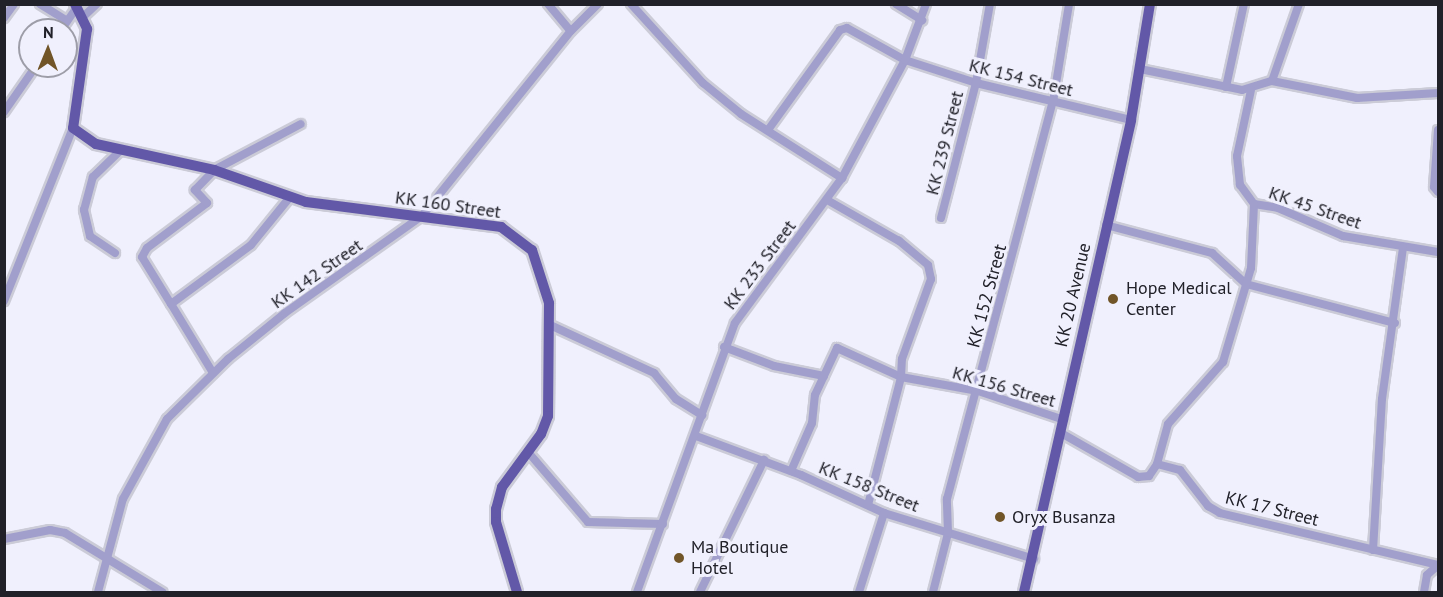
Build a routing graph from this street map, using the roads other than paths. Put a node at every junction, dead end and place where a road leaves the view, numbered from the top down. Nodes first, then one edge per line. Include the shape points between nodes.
1 (14, 4) edge
2 (40, 4) edge
3 (97, 4) edge
4 (548, 4) edge
5 (598, 4) edge
6 (631, 4) edge
7 (896, 4) edge
8 (926, 4) edge
9 (990, 4) edge
10 (1069, 4) edge
11 (1150, 4) edge
12 (1244, 4) edge
13 (1299, 4) edge
14 (76, 5) edge
15 (85, 15) junction
16 (4, 18) edge
17 (62, 18) edge
18 (922, 20) junction
19 (571, 31) junction
20 (905, 60) junction
21 (1140, 69) junction
22 (28, 78) edge
23 (1272, 81) junction
24 (976, 84) junction
25 (1226, 87) junction
26 (1251, 90) junction
27 (1438, 93) edge
28 (1053, 102) junction
29 (4, 112) edge
30 (1131, 120) junction
31 (301, 124) dead end
32 (73, 128) junction
33 (768, 130) junction
34 (1438, 130) edge
35 (122, 150) junction
36 (1437, 161) edge
37 (214, 170) junction
38 (842, 178) junction
39 (1438, 192) edge
40 (290, 197) junction
41 (827, 200) junction
42 (1254, 204) junction
43 (422, 216) junction
44 (941, 218) dead end
45 (1106, 225) junction
46 (1403, 246) junction
47 (1438, 252) edge
48 (116, 254) dead end
49 (1246, 284) junction
50 (4, 301) edge
51 (171, 303) junction
52 (1395, 323) junction
53 (550, 325) junction
54 (724, 347) junction
55 (213, 373) junction
56 (824, 376) junction
57 (901, 377) junction
58 (978, 391) junction
59 (702, 415) junction
60 (1064, 420) junction
61 (1061, 433) junction
62 (696, 436) junction
63 (528, 452) junction
64 (764, 460) junction
65 (1157, 464) junction
66 (791, 471) junction
67 (868, 505) junction
68 (884, 513) junction
69 (663, 524) junction
70 (948, 533) junction
71 (4, 539) edge
72 (1373, 550) junction
73 (105, 555) junction
74 (1034, 559) junction
75 (1438, 565) edge
76 (98, 592) edge
77 (162, 592) edge
78 (517, 592) edge
79 (637, 592) edge
80 (700, 592) edge
81 (859, 592) edge
82 (933, 592) edge
83 (1024, 592) edge
84 (1424, 592) edge

1 - 16 street
2 - 17 street
3 - 15 street
4 - 19 street
5 - 19 street, KK 142 Street
6 - 33 street via 703,83
7 - 18 street
8 - 18 street, KK 233 Street
9 - 24 street, KK 239 Street
10 - 28 street, KK 152 Street
11 - 21 main road, KK 20 Avenue
12 - 25 street
13 - 23 street
14 - 15 main road
15 - 32 main road via 87,44
18 - 20 street, KK 233 Street
19 - 43 street, KK 142 Street
20 - 24 street, KK 154 Street
20 - 33 street, KK 154 Street via 843,28
20 - 38 street, KK 233 Street
21 - 25 street
21 - 30 main road, KK 20 Avenue
22 - 29 street
23 - 26 street
23 - 27 street via 1357,98
24 - 28 street, KK 154 Street
24 - 44 street, KK 239 Street
25 - 26 street
26 - 42 street via 1239,132 1238,176 1245,198
28 - 30 street, KK 154 Street
28 - 58 street, KK 152 Street
30 - 45 main road, KK 20 Avenue
31 - 37 street
32 - 35 main road, KK 160 Street via 96,144
32 - 50 street
33 - 38 street
34 - 36 street
35 - 37 main road, KK 160 Street
35 - 48 street via 93,177 84,210 90,236
36 - 39 street
37 - 40 main road, KK 160 Street
37 - 51 street via 195,190 207,202 147,248 142,257
38 - 41 street, KK 233 Street
40 - 43 main road, KK 160 Street via 334,208
40 - 51 street via 251,245
41 - 54 street, KK 233 Street via 751,299
41 - 57 street via 899,242 930,269 921,318 902,359
42 - 46 street, KK 45 Street via 1278,208 1343,236
42 - 49 street via 1252,258
43 - 53 main road, KK 160 Street via 484,223 516,234 541,267
43 - 55 street, KK 142 Street via 323,284
45 - 49 street via 1212,252
45 - 60 main road, KK 20 Avenue
46 - 47 street, KK 45 Street
46 - 52 street
49 - 52 street
49 - 65 street via 1223,362 1168,424
51 - 55 street
52 - 72 street via 1382,399
53 - 59 street via 654,373 682,403
53 - 63 main road, KK 160 Street via 548,416
54 - 56 street via 774,366
54 - 59 street, KK 233 Street
55 - 73 street, KK 142 Street via 167,419 153,442 123,499
56 - 57 street, KK 156 Street via 841,346
56 - 66 street via 815,394 812,423
57 - 58 street, KK 156 Street
57 - 67 street
58 - 60 street, KK 156 Street
58 - 70 street, KK 152 Street via 947,499
59 - 62 street, KK 233 Street
60 - 61 main road, KK 20 Avenue
61 - 65 street via 1138,477 1149,476
61 - 74 main road, KK 20 Avenue
62 - 64 street, KK 158 Street
62 - 69 street, KK 233 Street
63 - 69 street via 588,522
63 - 78 main road, KK 160 Street via 502,487 496,509 495,522
64 - 66 street, KK 158 Street
64 - 80 street
65 - 72 street, KK 17 Street via 1185,473 1191,488 1220,513
66 - 67 street, KK 158 Street
67 - 68 street, KK 158 Street
68 - 70 street, KK 158 Street
68 - 81 street
69 - 79 street, KK 233 Street
70 - 74 street, KK 158 Street
70 - 82 street, KK 152 Street
71 - 73 street via 57,531
72 - 75 street, KK 17 Street
73 - 76 street, KK 142 Street
73 - 77 street
74 - 83 main road, KK 20 Avenue
75 - 84 street via 1427,575

